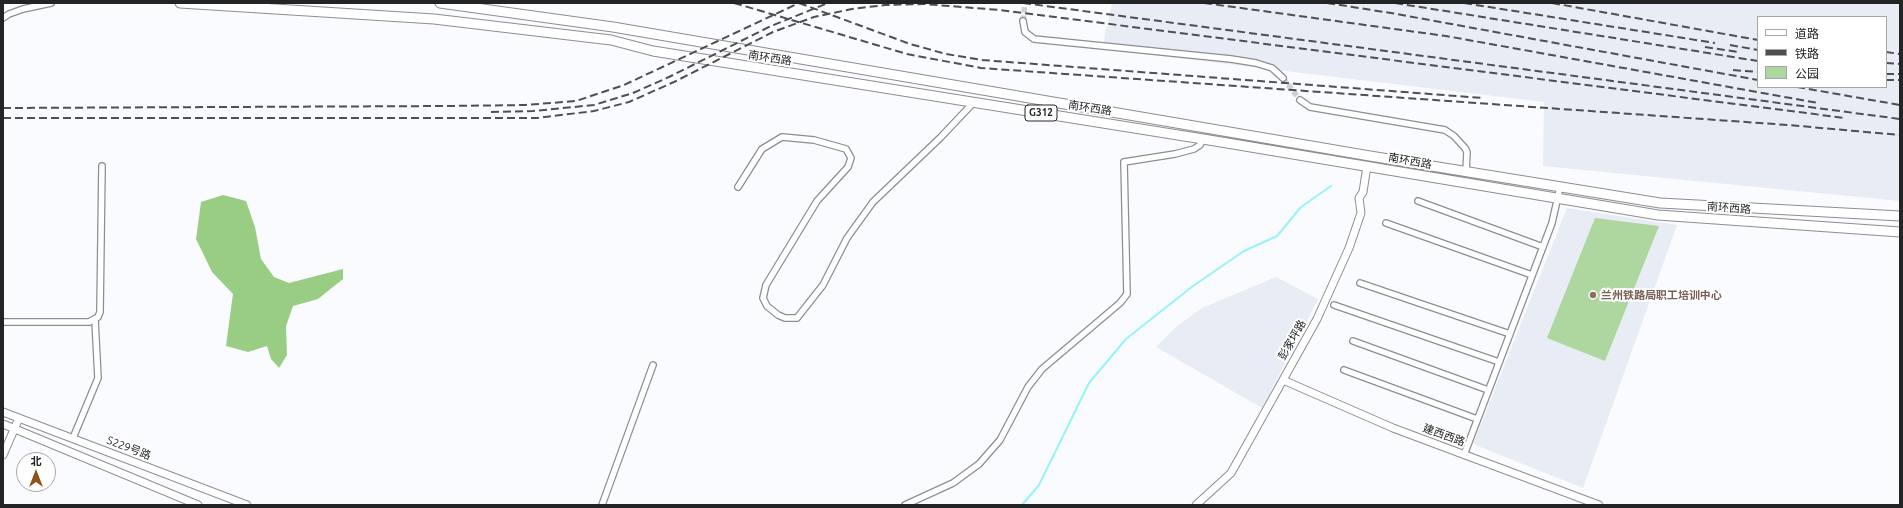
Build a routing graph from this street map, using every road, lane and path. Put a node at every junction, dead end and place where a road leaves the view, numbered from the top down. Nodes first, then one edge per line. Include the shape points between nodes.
1 (51, 3) edge
2 (180, 3) edge
3 (440, 3) edge
4 (3, 18) edge
5 (1023, 21) tunnel mouth
6 (1283, 78) tunnel mouth
7 (1300, 100) tunnel mouth
8 (974, 102) junction
9 (1203, 139) junction
10 (102, 166) dead end
11 (1366, 166) junction
12 (1466, 171) junction
13 (738, 187) dead end
14 (1560, 187) junction
15 (1557, 199) junction
16 (1418, 201) dead end
17 (1900, 216) edge
18 (1386, 223) dead end
19 (1900, 232) edge
20 (1543, 247) junction
21 (1532, 275) junction
22 (1360, 283) dead end
23 (1334, 305) dead end
24 (95, 320) junction
25 (3, 322) edge
26 (1510, 334) junction
27 (1353, 341) dead end
28 (1499, 362) junction
29 (653, 365) dead end
30 (1344, 370) dead end
31 (1283, 380) junction
32 (1488, 390) junction
33 (3, 412) edge
34 (19, 418) junction
35 (1478, 419) junction
36 (3, 424) edge
37 (14, 428) junction
38 (73, 438) junction
39 (3, 455) edge
40 (1464, 455) junction
41 (198, 505) edge
42 (247, 505) edge
43 (602, 505) edge
44 (905, 505) edge
45 (1196, 505) edge
46 (1599, 505) edge

1 - 4 street via 23,9
2 - 8 highway, 南环西路 / G312 via 434,19 611,40 653,52
3 - 12 highway, 南环西路 / G312 via 613,27
5 - 6 street via 1025,32 1034,40 1244,61 1272,68
7 - 12 street via 1310,107 1444,130 1465,148
8 - 9 highway, 南环西路 / G312
8 - 13 street via 872,202 847,238 823,285 797,318 785,318 767,306 763,298 766,284 817,201 848,167 851,158 846,149 814,140 782,137 762,149
9 - 11 highway, 南环西路 / G312
9 - 44 street via 1194,150 1124,162 1127,294 1120,303 1042,369 1028,387 1000,440 979,464 953,483
10 - 24 street via 100,312
11 - 15 highway, 南环西路 / G312
11 - 31 street, 彭家坪路 via 1363,192 1359,198 1361,213 1349,248 1317,319
12 - 14 highway, 南环西路 / G312
14 - 15 street
14 - 17 highway, 南环西路 / G312 via 1660,203
15 - 19 highway, 南环西路 / G312 via 1658,215
15 - 20 street
16 - 20 street
18 - 21 street
20 - 21 street
21 - 26 street
22 - 26 street
23 - 28 street
24 - 25 street
24 - 38 street via 98,378
26 - 28 street
27 - 32 street
28 - 32 street
29 - 43 street
30 - 35 street
31 - 40 street, 建西西路 via 1393,428
31 - 45 street, 彭家坪路 via 1231,474
32 - 35 street
33 - 34 street, S229号路
34 - 37 street
34 - 38 street, S229号路
35 - 40 street
36 - 37 street
37 - 39 street
37 - 41 street
38 - 42 street, S229号路
40 - 46 street, 建西西路

